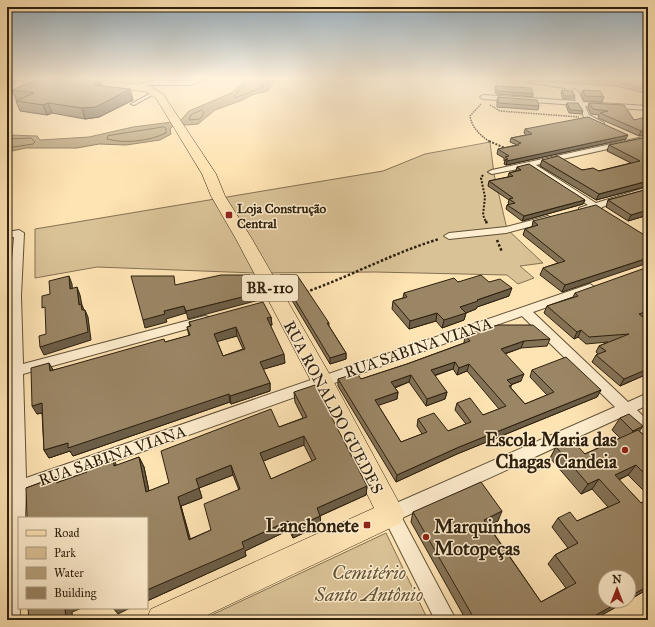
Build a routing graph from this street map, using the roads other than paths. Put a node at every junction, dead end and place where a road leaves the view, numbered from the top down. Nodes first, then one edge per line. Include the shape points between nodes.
1 (167, 108) edge
2 (583, 108) edge
3 (606, 126) edge
4 (626, 134) edge
5 (648, 138) edge
6 (639, 140) junction
7 (648, 144) edge
8 (529, 164) junction
9 (492, 172) road end
10 (648, 190) edge
11 (595, 206) junction
12 (570, 214) edge
13 (608, 214) edge
14 (556, 217) edge
15 (13, 234) edge
16 (449, 236) road end
17 (604, 283) edge
18 (11, 297) edge
19 (524, 311) junction
20 (216, 317) edge
21 (12, 371) edge
22 (322, 381) junction
23 (648, 399) edge
24 (626, 409) junction
25 (648, 430) edge
26 (12, 490) edge
27 (391, 514) junction
28 (10, 620) edge
29 (162, 620) edge
30 (446, 620) edge

1 - 22 main road, RUA RONALDO GUEDES / BR-110 via 209,174 218,196 244,239 269,303
2 - 3 street via 589,118
4 - 6 street
5 - 6 street
6 - 7 street
6 - 8 street
8 - 9 street
8 - 11 street
10 - 11 street
11 - 12 street
11 - 13 street
14 - 16 street via 528,225
15 - 18 street
17 - 19 street, RUA SABINA VIANA
18 - 21 street
19 - 22 street, RUA SABINA VIANA
19 - 24 street
20 - 21 street
21 - 26 street
22 - 26 street, RUA SABINA VIANA
22 - 27 main road, RUA RONALDO GUEDES / BR-110
23 - 24 street
24 - 25 street
24 - 27 street
26 - 28 street
27 - 29 main road
27 - 30 street, RUA RONALDO GUEDES / BR-110

